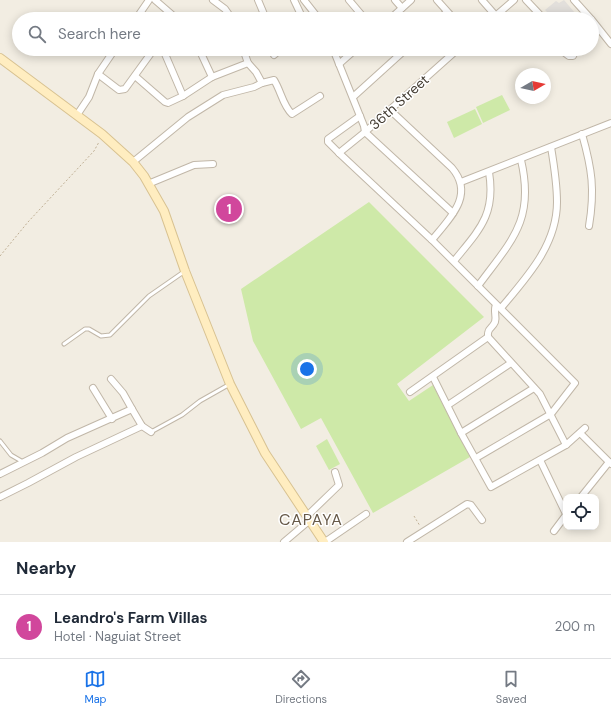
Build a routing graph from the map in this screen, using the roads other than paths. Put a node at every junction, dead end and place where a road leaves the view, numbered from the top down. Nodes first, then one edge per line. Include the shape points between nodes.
1 (149, 0) edge
2 (155, 0) edge
3 (213, 0) edge
4 (258, 0) edge
5 (294, 0) edge
6 (304, 0) edge
7 (349, 0) edge
8 (395, 0) edge
9 (411, 0) edge
10 (437, 0) edge
11 (482, 0) edge
12 (514, 0) edge
13 (526, 0) edge
14 (574, 0) edge
15 (402, 8) junction
16 (141, 12) edge
17 (169, 12) edge
18 (227, 12) edge
19 (263, 12) edge
20 (299, 12) edge
21 (313, 12) edge
22 (359, 12) edge
23 (398, 12) edge
24 (447, 12) edge
25 (490, 12) edge
26 (500, 12) edge
27 (537, 12) edge
28 (585, 12) edge
29 (599, 33) edge
30 (611, 44) edge
31 (111, 56) edge
32 (149, 56) edge
33 (166, 56) edge
34 (202, 56) edge
35 (246, 56) edge
36 (336, 56) edge
37 (346, 56) edge
38 (398, 56) edge
39 (450, 56) edge
40 (0, 58) edge
41 (248, 63) junction
42 (339, 64) junction
43 (98, 74) junction
44 (135, 76) junction
45 (212, 77) junction
46 (262, 83) junction
47 (183, 96) junction
48 (320, 96) dead end
49 (353, 97) junction
50 (390, 110) junction
51 (77, 115) junction
52 (360, 116) junction
53 (611, 123) edge
54 (365, 132) junction
55 (582, 134) junction
56 (551, 147) junction
57 (339, 153) junction
58 (521, 160) junction
59 (133, 162) junction
60 (213, 164) dead end
61 (489, 172) junction
62 (461, 182) junction
63 (148, 184) junction
64 (453, 213) junction
65 (589, 226) dead end
66 (432, 240) junction
67 (454, 261) junction
68 (185, 271) junction
69 (478, 286) junction
70 (499, 307) junction
71 (488, 337) junction
72 (64, 344) dead end
73 (512, 363) junction
74 (433, 377) junction
75 (112, 379) dead end
76 (230, 384) junction
77 (93, 388) dead end
78 (534, 388) junction
79 (410, 392) dead end
80 (448, 405) junction
81 (132, 409) junction
82 (551, 414) junction
83 (112, 419) junction
84 (142, 426) junction
85 (151, 432) joint
86 (461, 433) junction
87 (0, 441) edge
88 (566, 445) junction
89 (476, 458) junction
90 (540, 460) junction
91 (23, 462) junction
92 (610, 463) edge
93 (335, 472) dead end
94 (0, 474) edge
95 (584, 494) edge
96 (0, 497) edge
97 (563, 509) edge
98 (366, 514) dead end
99 (308, 518) junction
100 (563, 519) edge
101 (482, 520) dead end
102 (554, 531) dead end
103 (411, 541) edge
104 (284, 542) edge
105 (325, 542) edge

1 - 16 street
2 - 17 street
3 - 18 street
4 - 19 street
5 - 20 street
6 - 21 street
7 - 22 street
8 - 15 street
9 - 15 street
10 - 24 street
11 - 25 street
12 - 26 street
13 - 27 street
14 - 28 street
15 - 23 street
29 - 30 street
31 - 43 street
32 - 44 street
33 - 47 street
34 - 45 street
35 - 41 street
36 - 42 street
37 - 42 street
38 - 49 street
39 - 50 street, 36th Street
40 - 51 street
41 - 45 street
41 - 46 street
42 - 49 street
43 - 44 street via 119,90 125,89
43 - 51 street via 90,97
44 - 47 street via 165,102
45 - 47 street
46 - 48 street via 274,80 292,114
46 - 59 street via 223,95 188,117
49 - 52 street
50 - 54 street, 36th Street
50 - 62 street via 452,168
51 - 59 street
52 - 54 street
52 - 57 street via 328,139
53 - 55 street
54 - 57 street, 36th Street
54 - 64 street
55 - 56 street
55 - 65 street via 592,178
56 - 58 street
56 - 70 street via 557,196 554,227 528,277
57 - 66 street
58 - 61 street
58 - 69 street via 526,192 519,228
59 - 63 street
60 - 63 street via 194,165
61 - 62 street
61 - 67 street via 491,194 488,214
62 - 64 street via 459,204
63 - 68 street via 164,211
64 - 66 street
66 - 67 street
67 - 69 street
68 - 72 lane via 149,296 110,335 101,336 85,329
68 - 76 street
69 - 70 street
70 - 71 street via 494,309 495,320
70 - 82 street via 576,383
71 - 73 street
71 - 74 street
73 - 78 street
73 - 80 street
74 - 79 street
74 - 80 street
75 - 81 street
76 - 85 lane
76 - 99 street via 265,452
77 - 83 street
78 - 82 street
78 - 86 street
80 - 86 street
81 - 83 street
81 - 84 street
82 - 88 street
82 - 89 street
83 - 91 street via 67,438
84 - 85 street
84 - 96 street
86 - 89 street
87 - 91 lane via 11,455
88 - 90 street
88 - 92 street via 582,430
89 - 90 street via 492,487
90 - 97 street
91 - 94 street
92 - 95 street
93 - 99 street via 339,485
98 - 105 street
99 - 104 street
99 - 105 street
100 - 102 street
101 - 103 street via 471,505 467,504

